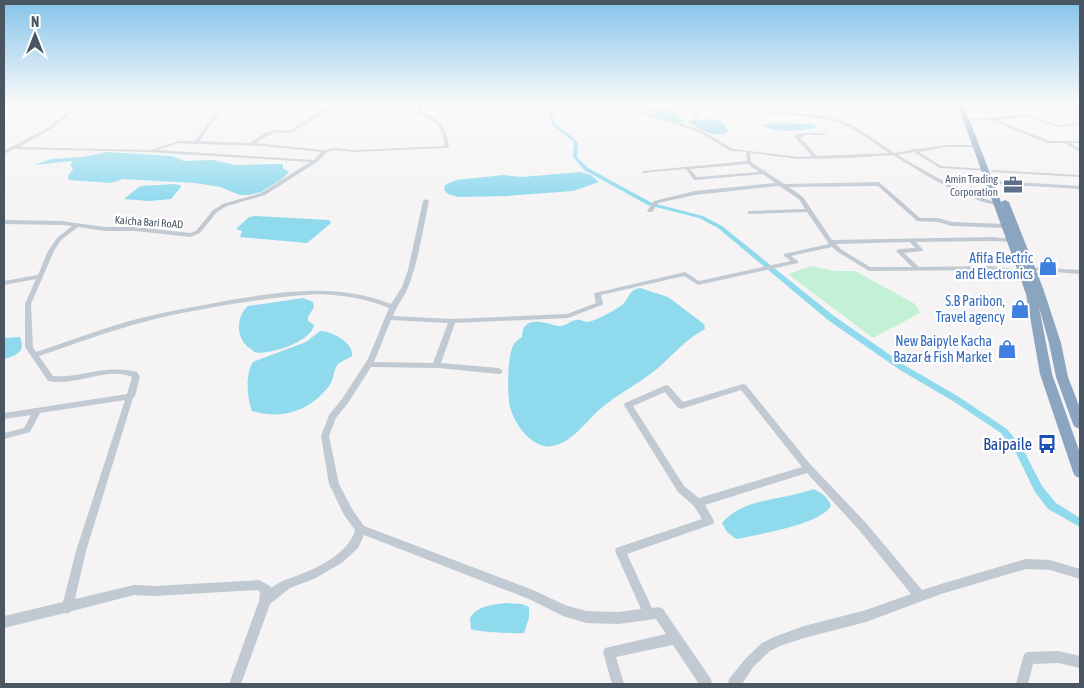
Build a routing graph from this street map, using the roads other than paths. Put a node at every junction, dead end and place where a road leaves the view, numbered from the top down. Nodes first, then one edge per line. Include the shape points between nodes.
1 (37, 135) edge
2 (202, 135) edge
3 (265, 135) edge
4 (446, 135) edge
5 (707, 135) edge
6 (801, 135) edge
7 (865, 135) edge
8 (973, 135) edge
9 (977, 135) edge
10 (1031, 135) edge
11 (1064, 142) junction
12 (1080, 142) edge
13 (195, 144) junction
14 (249, 145) junction
15 (977, 146) junction
16 (13, 148) junction
17 (422, 148) junction
18 (914, 150) junction
19 (148, 151) junction
20 (324, 151) junction
21 (748, 151) junction
22 (1080, 151) edge
23 (4, 153) edge
24 (894, 154) junction
25 (435, 156) dead end
26 (815, 157) junction
27 (315, 161) junction
28 (749, 162) junction
29 (687, 168) junction
30 (989, 170) junction
31 (644, 172) dead end
32 (763, 173) junction
33 (1080, 176) edge
34 (998, 183) junction
35 (782, 185) junction
36 (1080, 188) edge
37 (426, 201) dead end
38 (998, 205) junction
39 (809, 210) junction
40 (650, 211) dead end
41 (750, 213) dead end
42 (4, 222) edge
43 (76, 226) junction
44 (1006, 226) junction
45 (911, 240) junction
46 (1012, 241) junction
47 (832, 244) junction
48 (918, 269) junction
49 (1027, 271) junction
50 (1080, 272) edge
51 (40, 276) junction
52 (4, 283) edge
53 (392, 307) junction
54 (390, 318) junction
55 (452, 321) junction
56 (34, 355) junction
57 (369, 364) junction
58 (436, 365) junction
59 (499, 371) dead end
60 (131, 396) junction
61 (1075, 401) edge
62 (38, 410) junction
63 (4, 416) edge
64 (1080, 424) edge
65 (4, 436) edge
66 (808, 469) junction
67 (1080, 472) edge
68 (698, 503) junction
69 (360, 529) junction
70 (1080, 574) edge
71 (920, 597) junction
72 (266, 601) junction
73 (67, 608) junction
74 (649, 614) junction
75 (4, 622) edge
76 (676, 638) junction
77 (1080, 662) edge
78 (235, 684) edge
79 (618, 684) edge
80 (706, 684) edge
81 (734, 684) edge
82 (1022, 684) edge

1 - 16 street
2 - 13 street
3 - 14 street
4 - 17 street via 447,147
5 - 21 street via 732,150
6 - 26 street via 796,136
7 - 24 street
8 - 15 highway
9 - 30 highway
10 - 11 street via 1046,141
11 - 12 street
11 - 22 street
13 - 14 street
13 - 19 street via 180,142
14 - 20 street
15 - 18 street
15 - 30 highway
16 - 19 street
16 - 23 street
17 - 20 street
17 - 25 street via 422,151 434,152
18 - 24 street
18 - 30 street via 940,167
19 - 27 street
20 - 27 street, Kaicha Bari RoAD
21 - 26 street via 789,158
21 - 28 street
24 - 26 street
24 - 38 street via 967,194
27 - 43 street, Kaicha Bari RoAD via 263,194 215,210 198,232 191,235
28 - 29 street
28 - 32 street
29 - 31 street
29 - 32 street via 696,179
30 - 33 street
30 - 34 highway
30 - 38 highway
32 - 35 street
34 - 36 street
34 - 49 highway
35 - 39 street via 801,198
35 - 40 street via 696,193 656,202
35 - 44 street via 879,184 919,220
37 - 53 street via 412,270
38 - 44 highway
39 - 41 street
39 - 47 street
42 - 43 street, Kaicha Bari RoAD
43 - 51 street via 58,239
44 - 46 highway
45 - 46 street
45 - 47 street
45 - 48 street via 920,250 898,251
46 - 49 highway
47 - 48 street via 869,270
47 - 55 street via 786,256 796,262 776,268 698,284 685,274 598,294 600,304 568,316
48 - 49 street
49 - 50 street
49 - 61 highway via 1055,343 1062,377
49 - 67 highway via 1046,374
51 - 52 street
51 - 56 street via 28,304 29,347
53 - 54 street
53 - 56 street via 342,292 260,297 174,312
54 - 55 street
54 - 57 street
55 - 58 street
56 - 60 street via 51,379 61,381 120,372 134,374
57 - 58 street
57 - 69 street via 332,417 326,436 334,484
58 - 59 street
60 - 62 street
60 - 73 street via 81,551
61 - 64 highway
62 - 63 street
62 - 65 street via 27,430
66 - 68 street
66 - 68 street via 743,387 681,406 666,388 628,405 681,489
66 - 71 street via 863,527
68 - 74 street via 709,521 620,551
69 - 72 street via 359,539 345,555 273,592
69 - 74 street via 586,617 618,618
70 - 71 street via 1050,565 1026,564
71 - 81 street via 778,641 750,662
72 - 73 street via 266,590 258,585 231,585 134,590
72 - 78 street
73 - 75 street
74 - 76 street via 659,614
76 - 79 street via 609,652
76 - 80 street
77 - 82 street via 1058,657 1028,658

